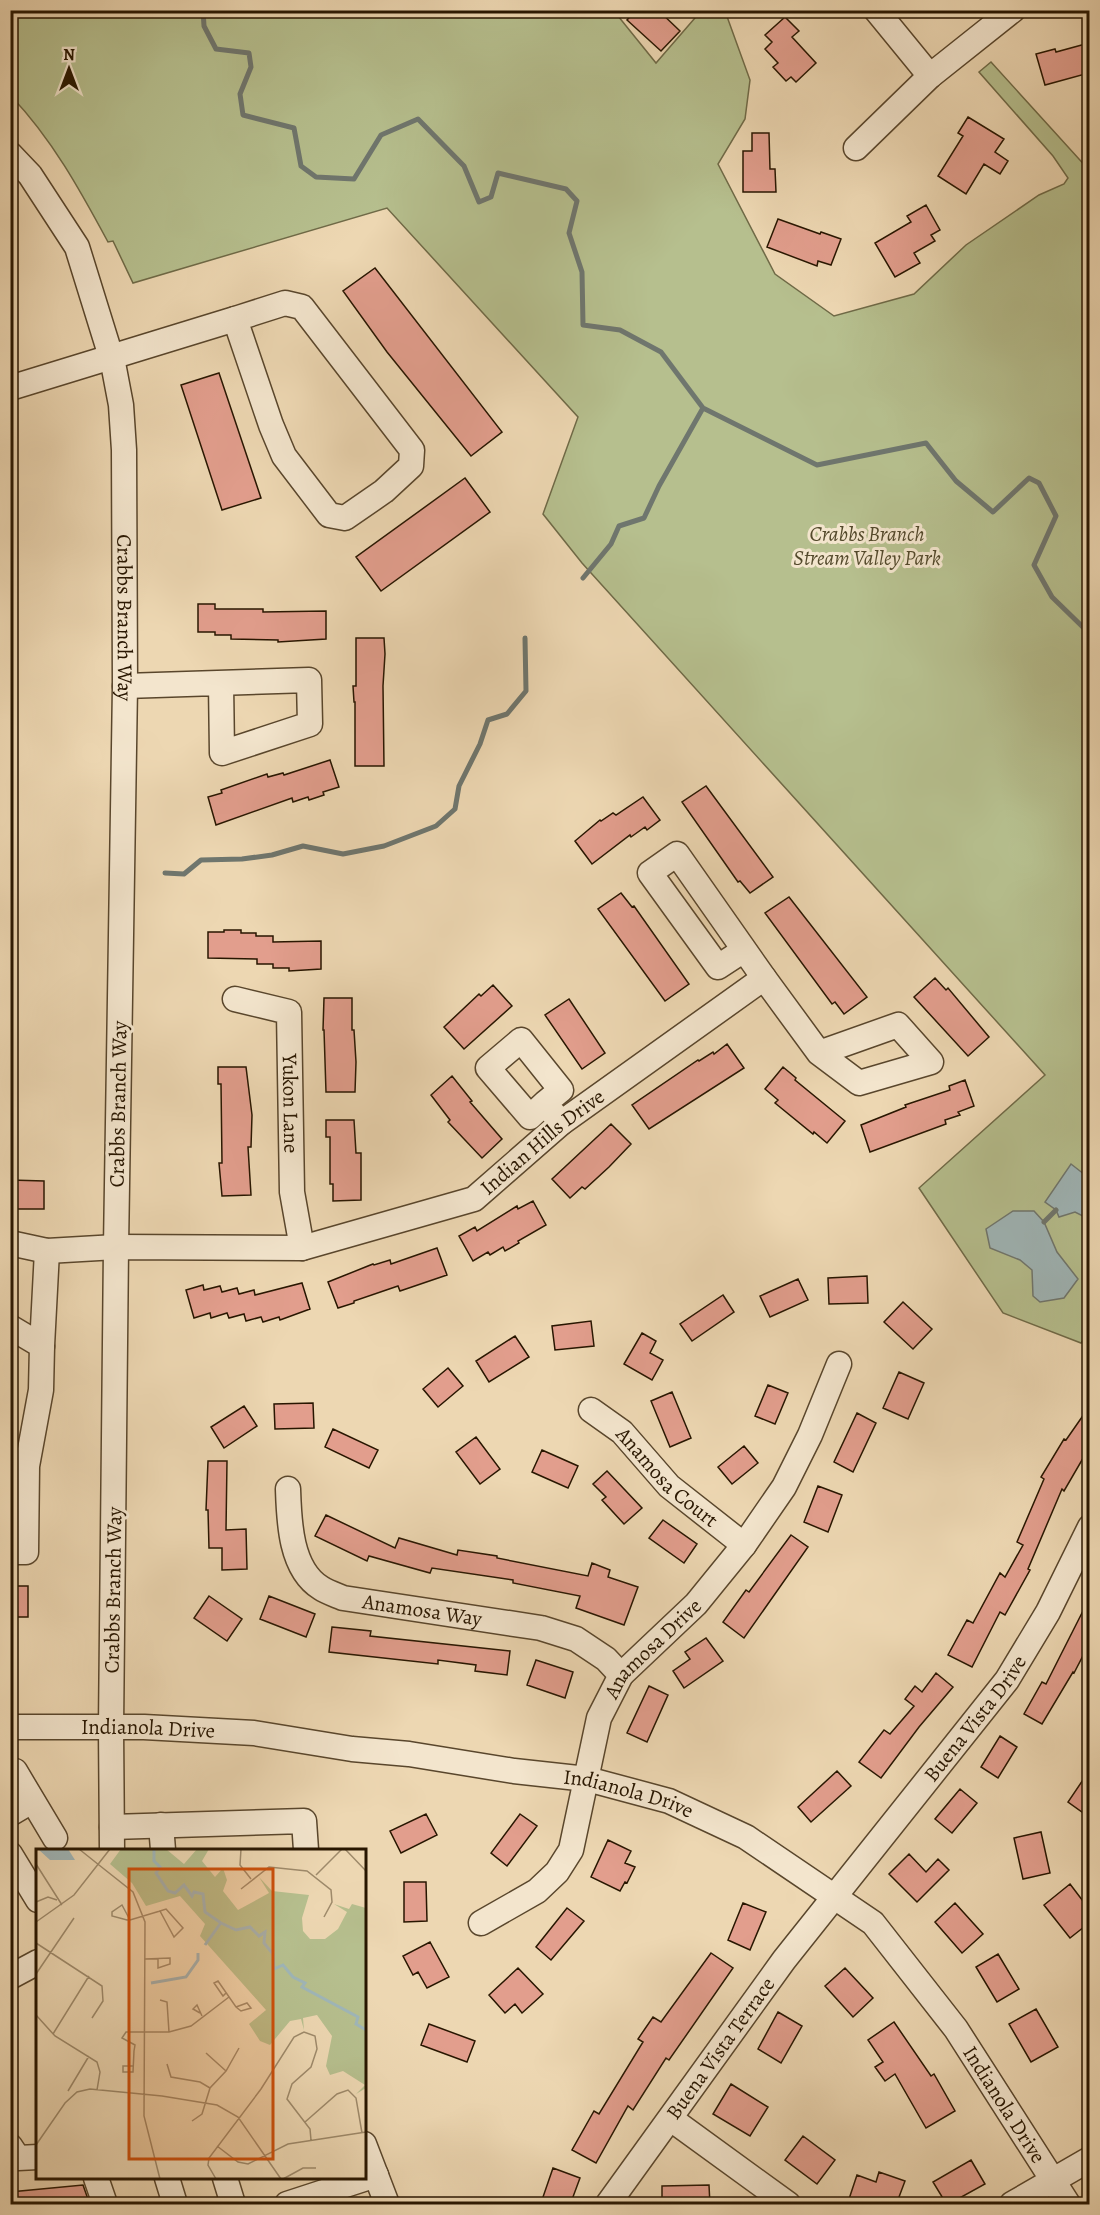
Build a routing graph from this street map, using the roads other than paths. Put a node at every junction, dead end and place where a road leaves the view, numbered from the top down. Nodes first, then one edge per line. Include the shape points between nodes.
1 (876, 10) edge
2 (1013, 10) edge
3 (930, 76) junction
4 (856, 148) dead end
5 (10, 154) edge
6 (235, 319) junction
7 (111, 358) junction
8 (10, 388) edge
9 (221, 683) dead end
10 (125, 686) junction
11 (744, 950) dead end
12 (764, 978) junction
13 (235, 999) dead end
14 (819, 1053) dead end
15 (545, 1103) dead end
16 (561, 1123) junction
17 (10, 1243) edge
18 (116, 1247) junction
19 (302, 1248) junction
20 (47, 1251) junction
21 (10, 1327) edge
22 (42, 1346) junction
23 (839, 1364) dead end
24 (591, 1410) dead end
25 (288, 1489) dead end
26 (19, 1502) edge
27 (1089, 1527) edge
28 (744, 1545) junction
29 (10, 1552) edge
30 (621, 1675) junction
31 (10, 1726) edge
32 (111, 1728) junction
33 (15, 1771) dead end
34 (587, 1779) junction
35 (32, 1802) junction
36 (10, 1814) edge
37 (161, 1825) junction
38 (55, 1838) dead end
39 (112, 1839) edge
40 (163, 1849) edge
41 (306, 1849) edge
42 (10, 1854) edge
43 (836, 1896) junction
44 (36, 1897) edge
45 (481, 1923) dead end
46 (36, 1963) edge
47 (10, 1977) edge
48 (671, 2119) junction
49 (366, 2149) edge
50 (1089, 2159) edge
51 (376, 2175) junction
52 (366, 2178) edge
53 (96, 2179) edge
54 (167, 2179) edge
55 (225, 2179) edge
56 (364, 2179) edge
57 (1052, 2180) junction
58 (105, 2205) edge
59 (174, 2205) edge
60 (233, 2205) edge
61 (287, 2205) edge
62 (387, 2205) edge
63 (608, 2205) edge
64 (788, 2205) edge
65 (1012, 2205) edge
66 (1068, 2205) edge

1 - 3 street
2 - 3 street
3 - 4 street
5 - 7 street, Crabbs Branch Way via 30,176 77,247
6 - 6 street via 285,303 302,307 412,450 411,466 345,518 329,515 284,456
6 - 7 street
7 - 8 street
7 - 10 street, Crabbs Branch Way via 121,405 124,450
9 - 10 street
10 - 18 street, Crabbs Branch Way
11 - 12 street
12 - 14 street
12 - 16 street, Indian Hills Drive
13 - 19 street, Yukon Lane via 288,1012 292,1192
15 - 16 street
16 - 19 street, Indian Hills Drive via 474,1199
17 - 20 street, Indian Hills Drive
18 - 19 street, Indian Hills Drive
18 - 20 street, Indian Hills Drive
18 - 32 street, Crabbs Branch Way
20 - 22 street
21 - 22 street
22 - 26 street via 41,1390
23 - 28 street, Anamosa Drive via 784,1487
24 - 28 street, Anamosa Court via 622,1432 669,1486
25 - 30 street, Anamosa Way via 289,1524 299,1559 308,1576 321,1588 343,1598 541,1628 576,1639 606,1659
26 - 29 street via 26,1552
27 - 43 street, Buena Vista Drive via 1048,1612 1007,1680
28 - 30 street, Anamosa Drive via 696,1604
30 - 34 street, Anamosa Drive via 599,1718
31 - 32 street, Indianola Drive
32 - 34 street, Indianola Drive via 254,1733
32 - 39 street, Crabbs Branch Way
33 - 35 street
34 - 43 street, Indianola Drive via 669,1801 746,1836
34 - 45 street, Anamosa Drive via 571,1850 557,1872 537,1891
35 - 36 street
35 - 38 street
37 - 39 street
37 - 40 street
37 - 41 street via 304,1821
42 - 44 street
43 - 48 street, Buena Vista Terrace via 784,1960
43 - 57 street, Indianola Drive via 873,1923 949,2019
46 - 47 street
48 - 63 street, Buena Vista Terrace
48 - 64 street
49 - 51 street
50 - 57 street
51 - 52 street
51 - 62 street
53 - 58 street
54 - 59 street
55 - 60 street
56 - 61 street
57 - 65 street
57 - 66 street, Indianola Drive

